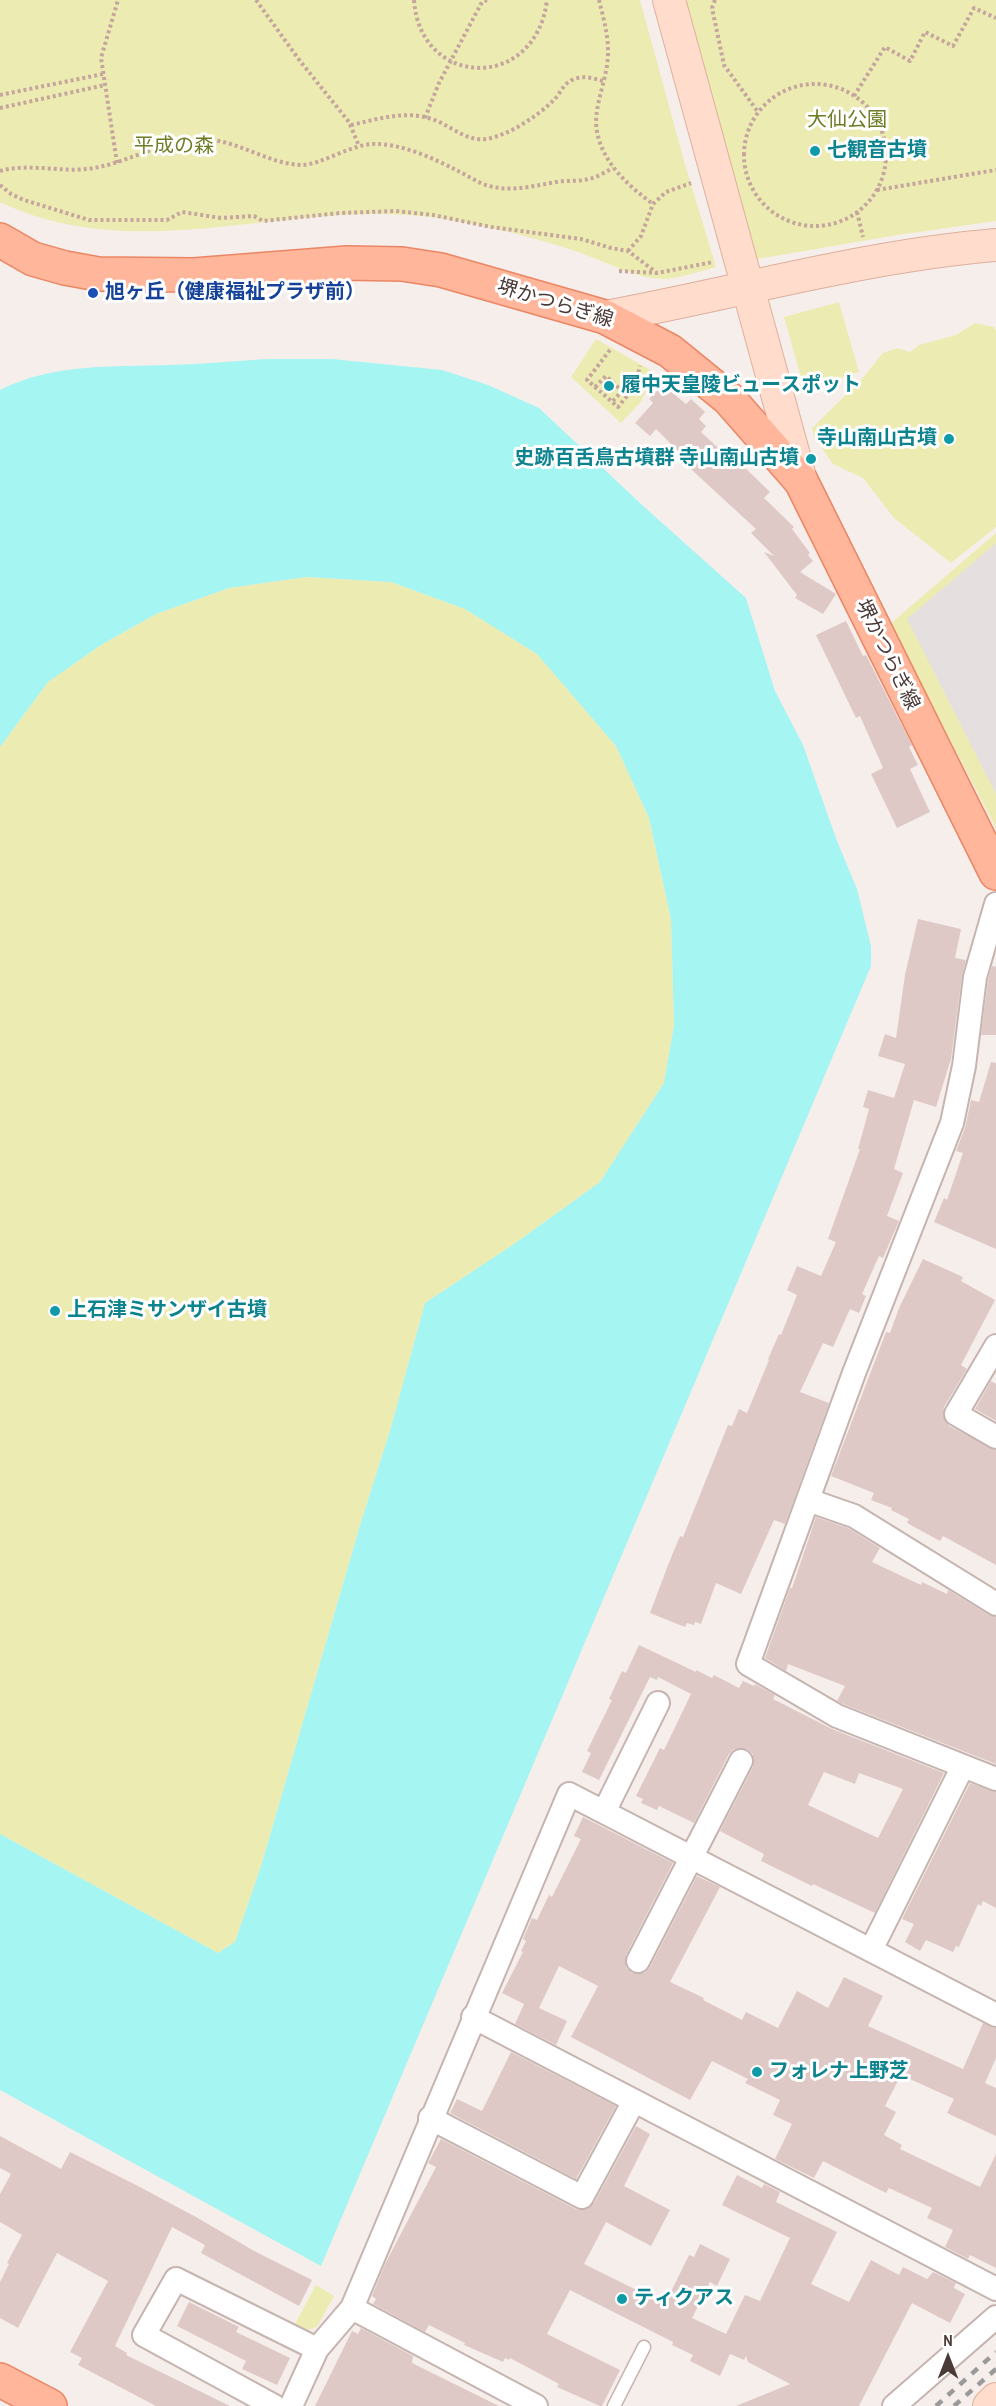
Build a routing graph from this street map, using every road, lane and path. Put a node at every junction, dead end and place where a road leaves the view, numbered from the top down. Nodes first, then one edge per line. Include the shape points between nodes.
1 (118, 0) edge
2 (256, 0) edge
3 (414, 0) edge
4 (488, 0) edge
5 (547, 0) edge
6 (599, 0) edge
7 (669, 0) edge
8 (715, 0) edge
9 (996, 18) edge
10 (450, 61) junction
11 (103, 74) junction
12 (603, 81) junction
13 (105, 86) junction
14 (0, 95) edge
15 (854, 96) junction
16 (0, 108) edge
17 (759, 112) junction
18 (425, 118) junction
19 (351, 125) junction
20 (359, 146) junction
21 (117, 163) junction
22 (613, 168) junction
23 (996, 170) edge
24 (0, 171) edge
25 (698, 181) dead end
26 (0, 185) edge
27 (877, 190) junction
28 (653, 204) junction
29 (857, 212) junction
30 (0, 240) edge
31 (996, 245) edge
32 (865, 247) dead end
33 (628, 250) junction
34 (718, 261) dead end
35 (619, 271) dead end
36 (657, 273) junction
37 (746, 286) junction
38 (605, 317) junction
39 (607, 357) dead end
40 (641, 360) dead end
41 (595, 387) junction
42 (612, 402) junction
43 (801, 481) junction
44 (996, 873) edge
45 (996, 904) edge
46 (996, 1346) edge
47 (996, 1437) edge
48 (808, 1500) junction
49 (996, 1604) edge
50 (658, 1703) dead end
51 (741, 1761) dead end
52 (963, 1766) junction
53 (996, 1779) edge
54 (604, 1812) junction
55 (692, 1857) junction
56 (870, 1950) junction
57 (638, 1961) dead end
58 (996, 2015) edge
59 (473, 2017) junction
60 (634, 2101) junction
61 (430, 2118) junction
62 (996, 2289) edge
63 (352, 2308) junction
64 (996, 2317) edge
65 (644, 2346) dead end
66 (317, 2349) junction
67 (0, 2380) edge
68 (996, 2399) edge
69 (50, 2406) edge
70 (274, 2406) edge
71 (291, 2406) edge
72 (536, 2406) edge
73 (614, 2406) edge
74 (894, 2406) edge
75 (989, 2406) edge

1 - 11 path via 101,58
2 - 19 path
3 - 10 path via 422,34 431,47
4 - 10 path via 482,2
5 - 10 path via 541,28 524,52 488,68
6 - 12 path via 609,51
7 - 37 street
8 - 17 path via 711,8 724,65
9 - 15 path via 974,8 953,46 925,32 910,61 885,47
10 - 18 path
11 - 13 path
11 - 14 path
12 - 18 path via 585,77 572,80 554,100 515,128 486,139 474,139
12 - 22 path via 596,124
13 - 16 path
13 - 21 path
15 - 17 path via 832,86 799,86 769,100
15 - 27 path via 874,115 886,146 886,163
17 - 29 path via 746,138 745,167 765,205 789,220 817,225
18 - 19 path via 393,116
19 - 20 path
20 - 21 path via 302,165 215,140 190,139
20 - 22 path via 376,144 404,149 487,186 500,188 589,179
21 - 24 path via 87,169
22 - 28 path
23 - 27 path
25 - 28 path via 666,192
26 - 33 path via 24,200 89,220 167,220 182,212 221,218 254,216 263,221 396,211 581,239
27 - 29 path
28 - 33 path via 640,236
29 - 32 path
30 - 38 main road, 堺かつらぎ線 via 33,259 98,274 194,275 347,262 402,264 441,270
31 - 37 street via 914,255
33 - 36 path
34 - 36 path
35 - 36 path
37 - 38 street
37 - 43 street
38 - 43 main road, 堺かつらぎ線 via 670,351 729,399
39 - 41 path via 587,380
40 - 42 path via 635,386 618,407
41 - 42 path
41 - 42 path via 606,376 622,391
43 - 44 main road, 堺かつらぎ線
45 - 48 street via 975,977 952,1123
46 - 47 street via 956,1414
48 - 49 street via 854,1516
48 - 52 street via 748,1665 837,1716
50 - 54 street
51 - 55 street
52 - 53 street
52 - 56 street
54 - 55 street
54 - 59 street via 569,1794
55 - 56 street
55 - 57 street
56 - 58 street
59 - 60 street
59 - 61 street
60 - 61 street via 582,2197
60 - 62 street
61 - 63 street
63 - 66 street
63 - 72 street
64 - 74 street
65 - 73 lane
66 - 70 street via 176,2279 144,2335
66 - 71 street
67 - 69 main road
68 - 75 street

